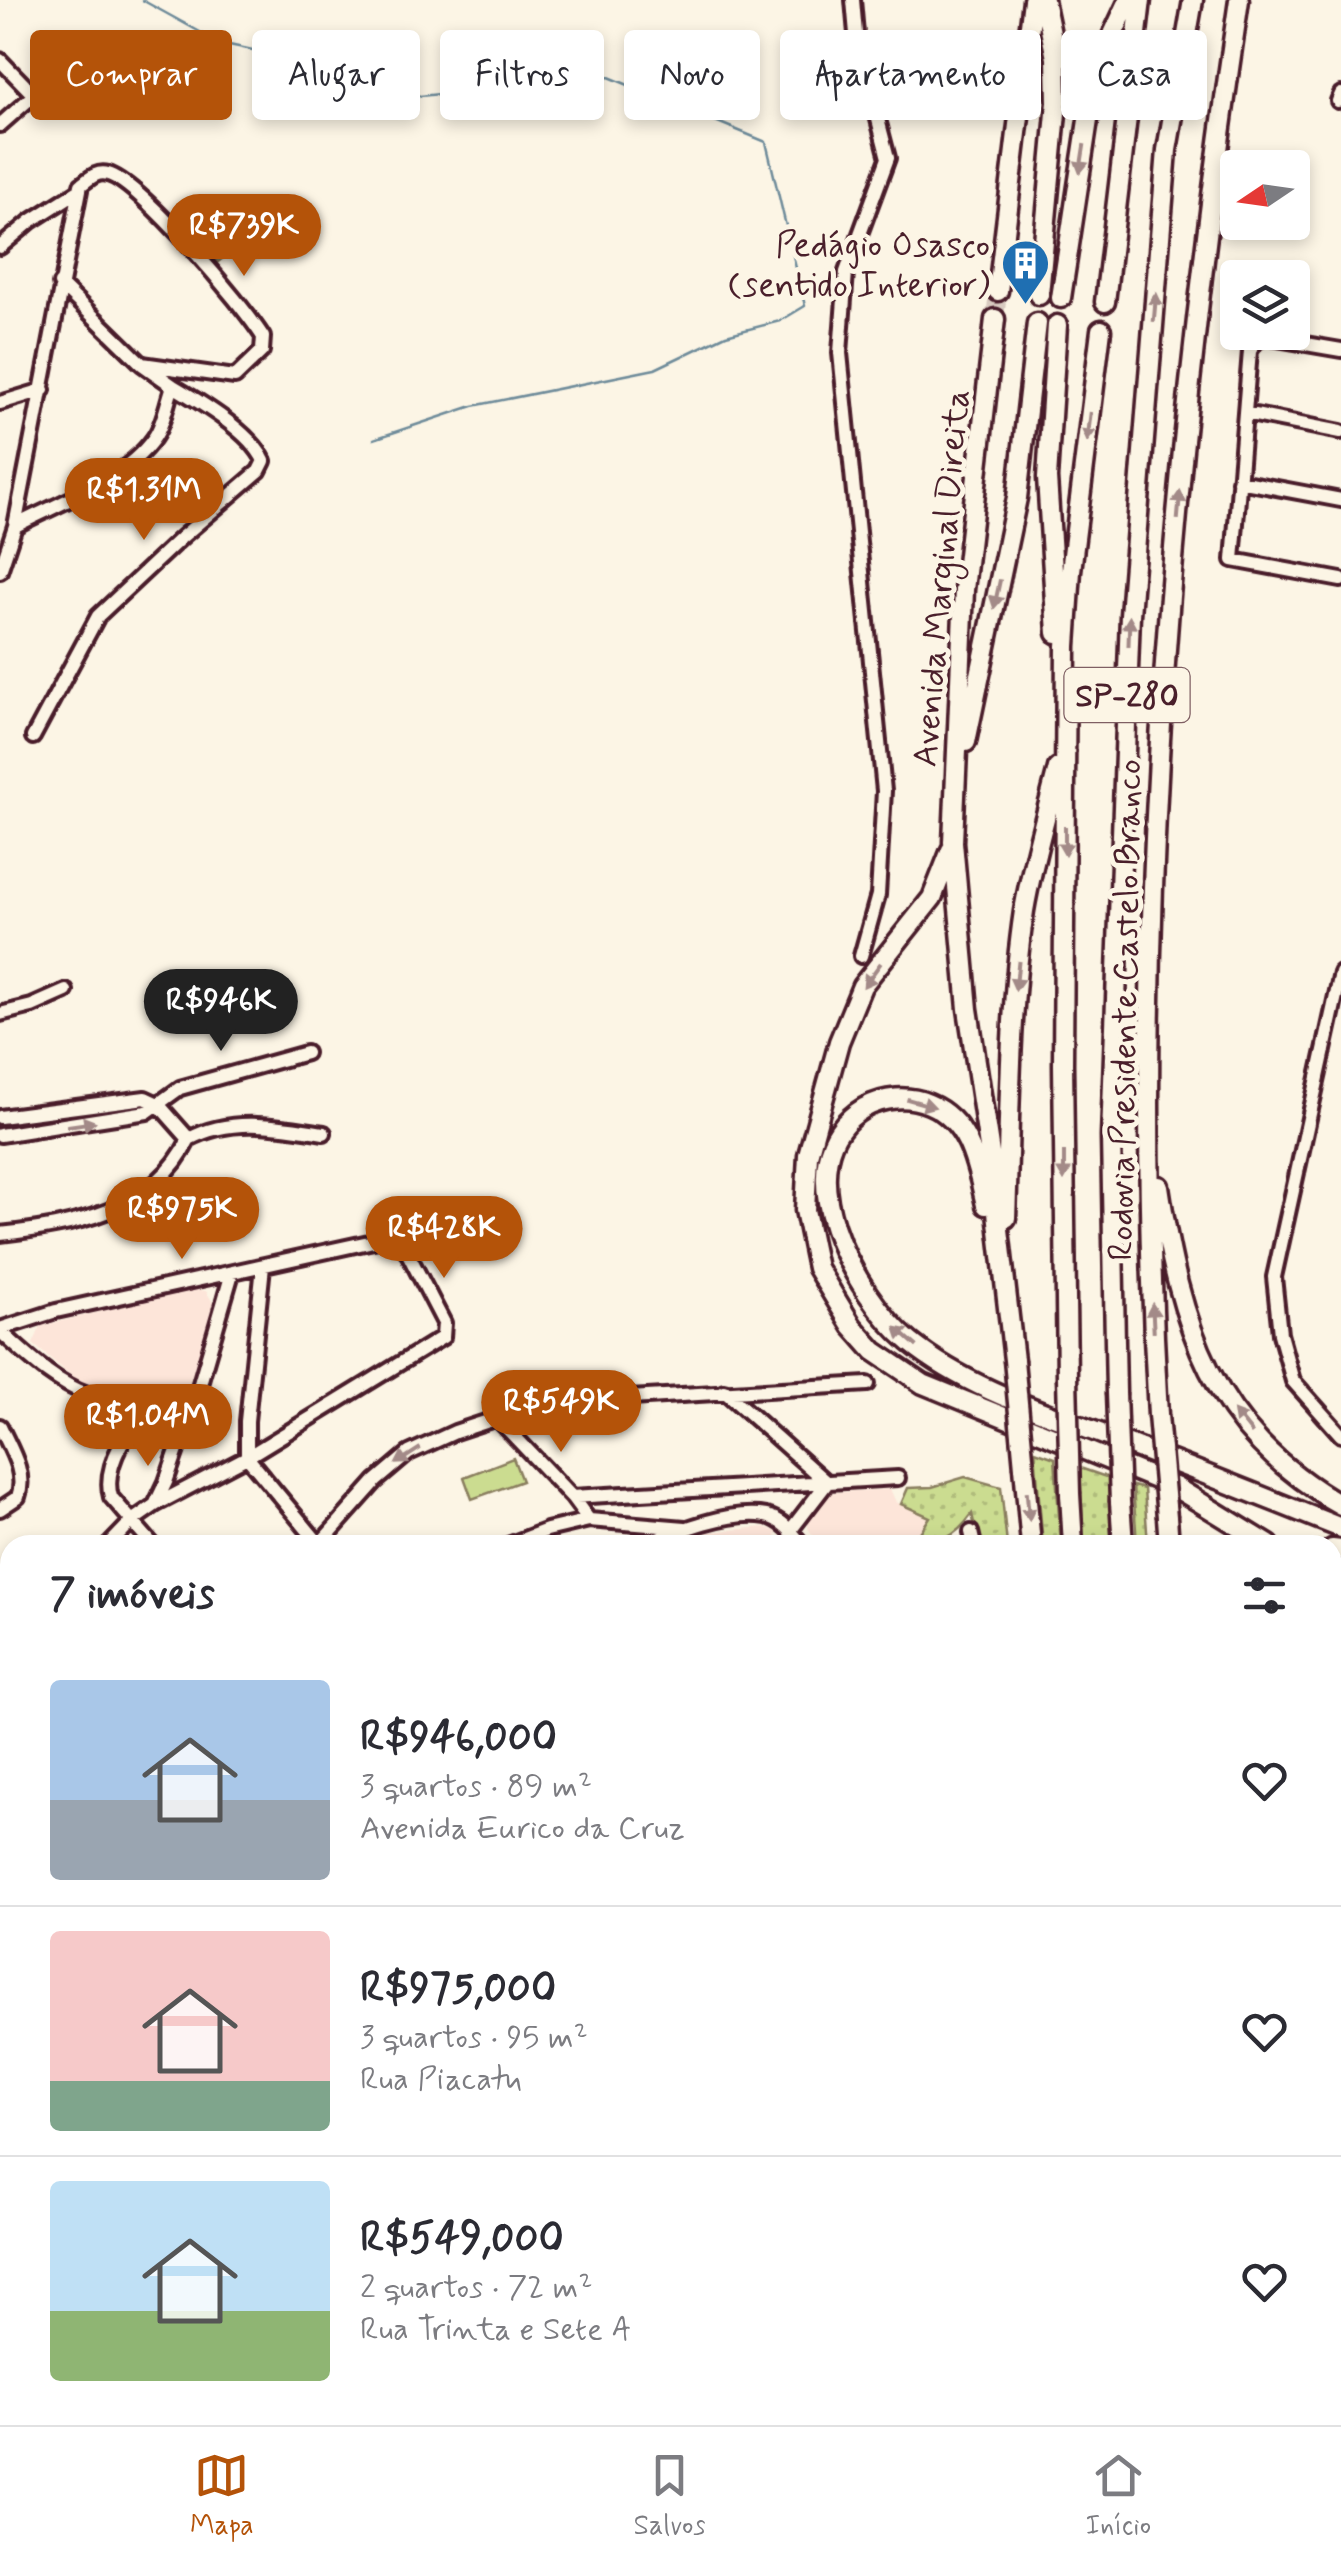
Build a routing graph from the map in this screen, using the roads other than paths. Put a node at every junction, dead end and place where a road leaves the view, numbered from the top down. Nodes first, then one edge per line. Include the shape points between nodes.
1 (853, 0) edge
2 (1032, 0) edge
3 (1044, 0) edge
4 (1129, 0) edge
5 (1141, 0) edge
6 (1193, 0) edge
7 (1238, 0) edge
8 (0, 60) edge
9 (0, 125) edge
10 (80, 190) junction
11 (0, 247) edge
12 (60, 284) junction
13 (998, 290) tunnel mouth
14 (1038, 294) dead end
15 (1061, 298) dead end
16 (1104, 302) dead end
17 (995, 319) tunnel mouth
18 (1037, 323) dead end
19 (1057, 326) dead end
20 (1101, 330) dead end
21 (1341, 350) edge
22 (142, 364) junction
23 (173, 386) junction
24 (43, 390) junction
25 (0, 403) edge
26 (1245, 412) junction
27 (1341, 432) edge
28 (1239, 481) junction
29 (1341, 500) edge
30 (14, 526) junction
31 (0, 571) edge
32 (1341, 580) edge
33 (1065, 736) junction
34 (33, 737) dead end
35 (955, 796) junction
36 (953, 842) junction
37 (862, 956) dead end
38 (1341, 972) edge
39 (66, 992) dead end
40 (0, 1014) edge
41 (306, 1053) dead end
42 (158, 1104) junction
43 (0, 1117) edge
44 (1150, 1126) junction
45 (324, 1133) dead end
46 (0, 1135) edge
47 (190, 1139) junction
48 (0, 1234) edge
49 (263, 1266) junction
50 (232, 1273) junction
51 (1004, 1278) junction
52 (0, 1330) edge
53 (868, 1384) dead end
54 (724, 1391) junction
55 (196, 1398) junction
56 (157, 1402) junction
57 (497, 1418) junction
58 (0, 1426) edge
59 (1341, 1435) edge
60 (247, 1457) junction
61 (898, 1478) dead end
62 (828, 1483) junction
63 (572, 1497) junction
64 (154, 1504) junction
65 (1341, 1504) edge
66 (0, 1509) edge
67 (132, 1520) junction
68 (589, 1520) junction
69 (685, 1528) junction
70 (1341, 1528) edge
71 (790, 1530) junction
72 (118, 1535) edge
73 (145, 1535) edge
74 (311, 1535) edge
75 (328, 1535) edge
76 (534, 1535) edge
77 (668, 1535) edge
78 (794, 1535) edge
79 (1030, 1535) edge
80 (1072, 1535) edge
81 (1122, 1535) edge
82 (1168, 1535) edge
83 (1253, 1535) edge
84 (0, 1830) edge
85 (0, 1941) edge

1 - 37 street via 888,158 846,272 840,352 884,791 878,894
2 - 13 highway
3 - 14 highway via 1057,102
4 -> 15 highway via 1100,62
5 - 16 highway
81 -> 6 highway, Rodovia Presidente Castelo Branco / SP-280, bridge via 1111,1137 1130,616 1168,150
44 -> 7 highway, Rodovia Presidente Castelo Branco via 1165,668 1216,155
8 - 9 street via 34,94
10 - 11 street
10 - 12 street
10 - 22 street via 104,172 131,188 263,337 262,351 234,377
12 - 22 street
12 - 24 street
17 - 35 highway, Avenida Marginal Direita via 964,590
18 -> 35 highway via 1017,498
19 - 33 highway via 1047,508
20 -> 33 highway, Rodovia Presidente Castelo Branco / SP-280 via 1071,570
21 - 26 street via 1283,338 1256,341
22 - 23 street
23 - 30 street via 156,435 136,457
23 - 34 street via 239,433 264,461 98,616
24 - 25 street
24 - 30 street
26 - 27 street
26 - 28 street
28 - 29 street
28 - 32 street via 1233,560
30 - 31 street
33 -> 51 highway via 1034,858 1019,954
33 -> 80 highway, Rodovia Presidente Castelo Branco / SP-280, bridge via 1063,1084
35 - 36 highway, Avenida Marginal Direita
36 - 51 highway
36 -> 83 highway via 932,898 862,986 839,1042 808,1154 805,1210 817,1268 852,1326 922,1384 1175,1487
38 - 59 street via 1274,1277 1293,1382
39 - 40 street
41 - 42 street via 180,1088
42 - 43 street via 145,1098
46 -> 42 street via 147,1112
42 - 47 street
65 -> 44 highway via 1264,1446 1204,1362 1177,1289
82 -> 44 highway, Rodovia Presidente Castelo Branco, bridge via 1151,1284
45 - 47 street via 248,1124
47 - 48 street via 142,1194 112,1212
49 - 50 street
49 - 60 street
49 - 60 street via 394,1238 402,1242 446,1334
50 - 52 street via 56,1311
50 - 55 street
70 -> 51 highway via 988,1388 910,1342 861,1286 833,1224 828,1159 854,1114 904,1098 952,1118 973,1156
51 -> 79 highway, bridge
52 - 56 street via 81,1393
53 - 54 street
54 - 57 street via 560,1402
54 - 62 street
55 - 56 street
55 - 64 street
56 - 67 street via 129,1427 109,1478 111,1497
57 - 63 street
57 -> 75 street via 409,1453
58 - 66 street via 22,1482 18,1497
60 - 64 street
60 - 74 street
61 - 62 street
62 - 63 street
62 - 71 street
63 - 68 street
64 - 67 street
67 - 72 street
67 - 73 street
68 - 69 street
68 - 76 street
69 - 71 street via 767,1516
69 - 77 street
71 - 78 street
84 - 85 street

